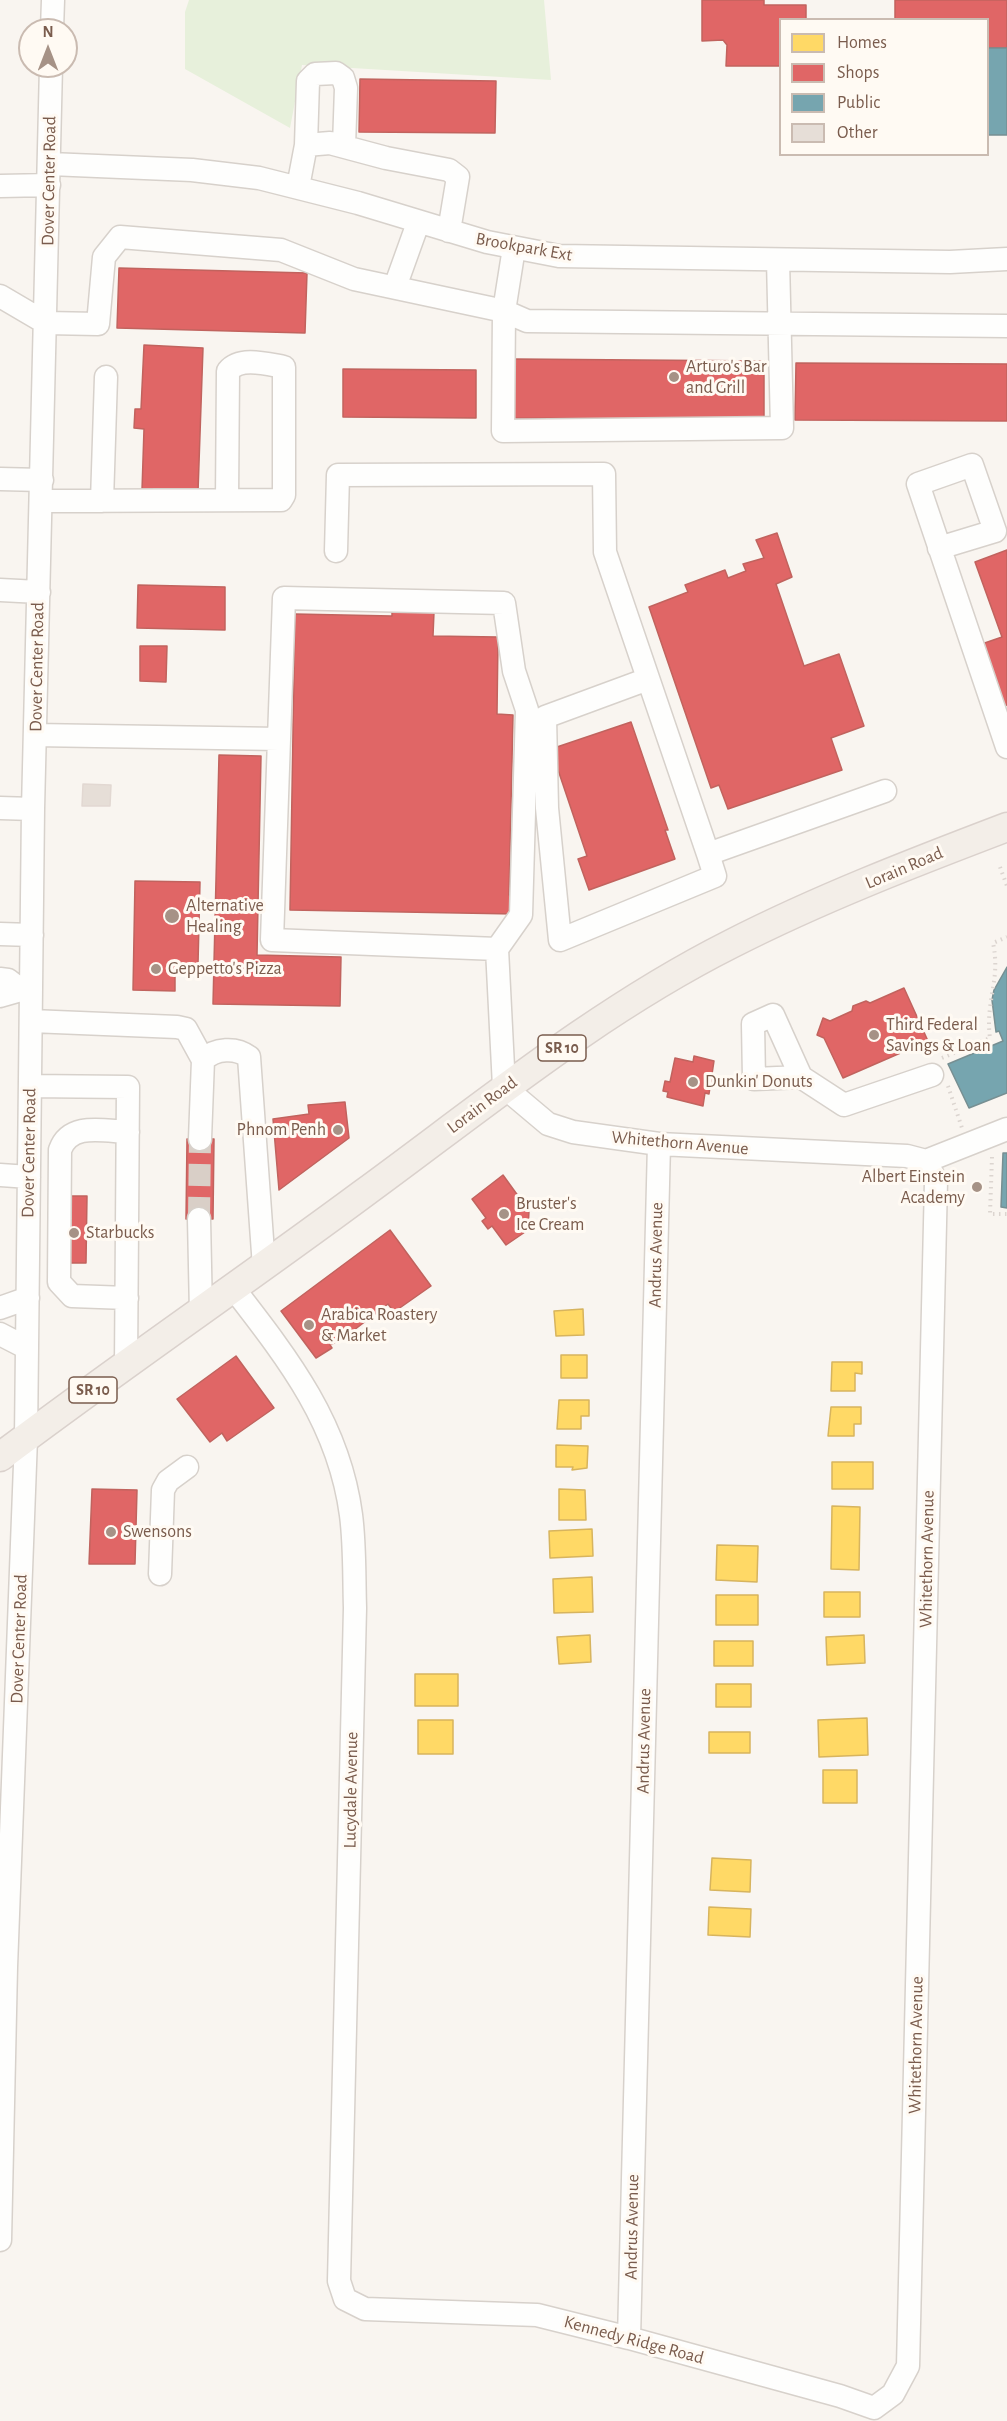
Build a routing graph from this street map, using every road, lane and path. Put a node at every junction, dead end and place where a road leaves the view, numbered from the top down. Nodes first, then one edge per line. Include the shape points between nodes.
1 (53, 0) edge
2 (52, 18) edge
3 (51, 78) edge
4 (306, 145) junction
5 (344, 146) junction
6 (49, 175) junction
7 (0, 186) edge
8 (298, 187) junction
9 (418, 222) junction
10 (449, 231) junction
11 (514, 248) junction
12 (1007, 259) edge
13 (778, 260) junction
14 (395, 287) junction
15 (0, 296) edge
16 (504, 311) junction
17 (46, 322) junction
18 (778, 324) junction
19 (1007, 326) edge
20 (106, 377) dead end
21 (0, 479) edge
22 (41, 491) junction
23 (226, 500) junction
24 (102, 501) junction
25 (939, 548) dead end
26 (336, 551) dead end
27 (0, 590) edge
28 (39, 592) junction
29 (648, 679) junction
30 (35, 735) junction
31 (279, 739) junction
32 (1007, 747) edge
33 (885, 791) dead end
34 (0, 808) edge
35 (33, 809) junction
36 (1007, 827) edge
37 (708, 854) junction
38 (1000, 867) dead end
39 (1007, 886) edge
40 (0, 934) edge
41 (32, 935) junction
42 (1007, 937) edge
43 (497, 949) junction
44 (0, 979) edge
45 (18, 992) edge
46 (31, 1021) junction
47 (203, 1060) junction
48 (940, 1075) junction
49 (801, 1077) dead end
50 (30, 1086) junction
51 (504, 1087) junction
52 (1007, 1129) edge
53 (128, 1132) junction
54 (963, 1133) dead end
55 (200, 1139) tunnel mouth
56 (659, 1144) junction
57 (993, 1148) dead end
58 (926, 1161) junction
59 (0, 1175) edge
60 (29, 1177) junction
61 (1007, 1215) edge
62 (199, 1219) tunnel mouth
63 (264, 1268) junction
64 (234, 1289) junction
65 (0, 1291) edge
66 (28, 1295) junction
67 (127, 1298) junction
68 (0, 1308) edge
69 (201, 1313) junction
70 (0, 1334) edge
71 (27, 1348) junction
72 (126, 1366) junction
73 (26, 1438) junction
74 (0, 1458) edge
75 (187, 1467) dead end
76 (160, 1574) dead end
77 (0, 2240) edge
78 (365, 2308) joint
79 (629, 2338) junction
80 (893, 2394) joint

1 - 2 street
3 - 6 street, Dover Center Road
4 - 5 street
4 - 5 street via 308,81 315,74 336,73 343,78 346,88
4 - 8 street
5 - 10 street via 449,170 458,177
6 - 7 street, Brookpark Ext
6 - 8 street, Brookpark Ext via 192,170
6 - 17 street, Dover Center Road
8 - 9 street, Brookpark Ext
9 - 10 street, Brookpark Ext
9 - 14 street
10 - 11 street, Brookpark Ext
11 - 13 street, Brookpark Ext via 581,257
11 - 16 street
12 - 13 street, Brookpark Ext
13 - 18 street
14 - 16 street
14 - 17 street via 354,279 281,250 120,237 104,257 98,324
15 - 17 street
16 - 18 street via 527,321
16 - 18 street via 503,431 782,428
17 - 22 street, Dover Center Road
18 - 19 street
20 - 24 street
21 - 22 street
22 - 24 street
22 - 28 street, Dover Center Road
23 - 23 street via 281,500 284,495 284,367 242,363 228,371
23 - 24 street
25 - 32 street
26 - 29 street via 338,475 604,474 605,552
27 - 28 street
28 - 30 street, Dover Center Road
29 - 37 street
29 - 37 street via 545,717 547,808 560,940 715,876
30 - 31 street
30 - 35 street, Dover Center Road
31 - 43 street via 272,940
31 - 43 street via 284,598 504,603 514,671 527,710 521,915
33 - 37 street
34 - 35 street
35 - 41 street, Dover Center Road
36 - 51 main road, Lorain Road / SR 10 via 910,864 732,943 599,1021
38 - 39 path
40 - 41 street
41 - 45 street, Dover Center Road
42 - 48 path via 993,943 997,963 988,1006 990,1038 939,1059
43 - 51 street
44 - 45 street via 8,980
45 - 46 street, Dover Center Road
46 - 47 street via 186,1029
46 - 50 street, Dover Center Road
47 - 55 street
47 - 63 street via 209,1054 226,1050 249,1057
48 - 49 street via 844,1105
48 - 54 path
50 - 53 street via 128,1087
50 - 60 street, Dover Center Road
51 - 56 street, Whitethorn Avenue via 548,1124 573,1132
51 - 63 main road, Lorain Road / SR 10
52 - 58 street
53 - 67 street
53 - 67 street via 81,1130 63,1141 59,1282 72,1296
56 - 58 street, Whitethorn Avenue via 907,1156
56 - 79 street, Andrus Avenue
57 - 61 path via 990,1214
58 - 80 street, Whitethorn Avenue via 936,1181 908,2366
59 - 60 street
60 - 66 street, Dover Center Road
62 - 69 street
63 - 64 main road, Lorain Road / SR 10
64 - 69 main road, Lorain Road / SR 10
64 - 78 street, Lucydale Avenue via 288,1359 318,1407 337,1453 351,1515 355,1608 339,2281 345,2299
65 - 66 street
66 - 68 street
66 - 71 street, Dover Center Road
67 - 72 street
69 - 72 main road, Lorain Road / SR 10
70 - 71 street
71 - 73 street, Dover Center Road
72 - 73 main road, Lorain Road / SR 10
73 - 74 main road, Lorain Road / SR 10
73 - 77 street, Dover Center Road
75 - 76 street via 168,1481 163,1490
78 - 79 street, Kennedy Ridge Road via 537,2315
79 - 80 street, Kennedy Ridge Road via 874,2408

